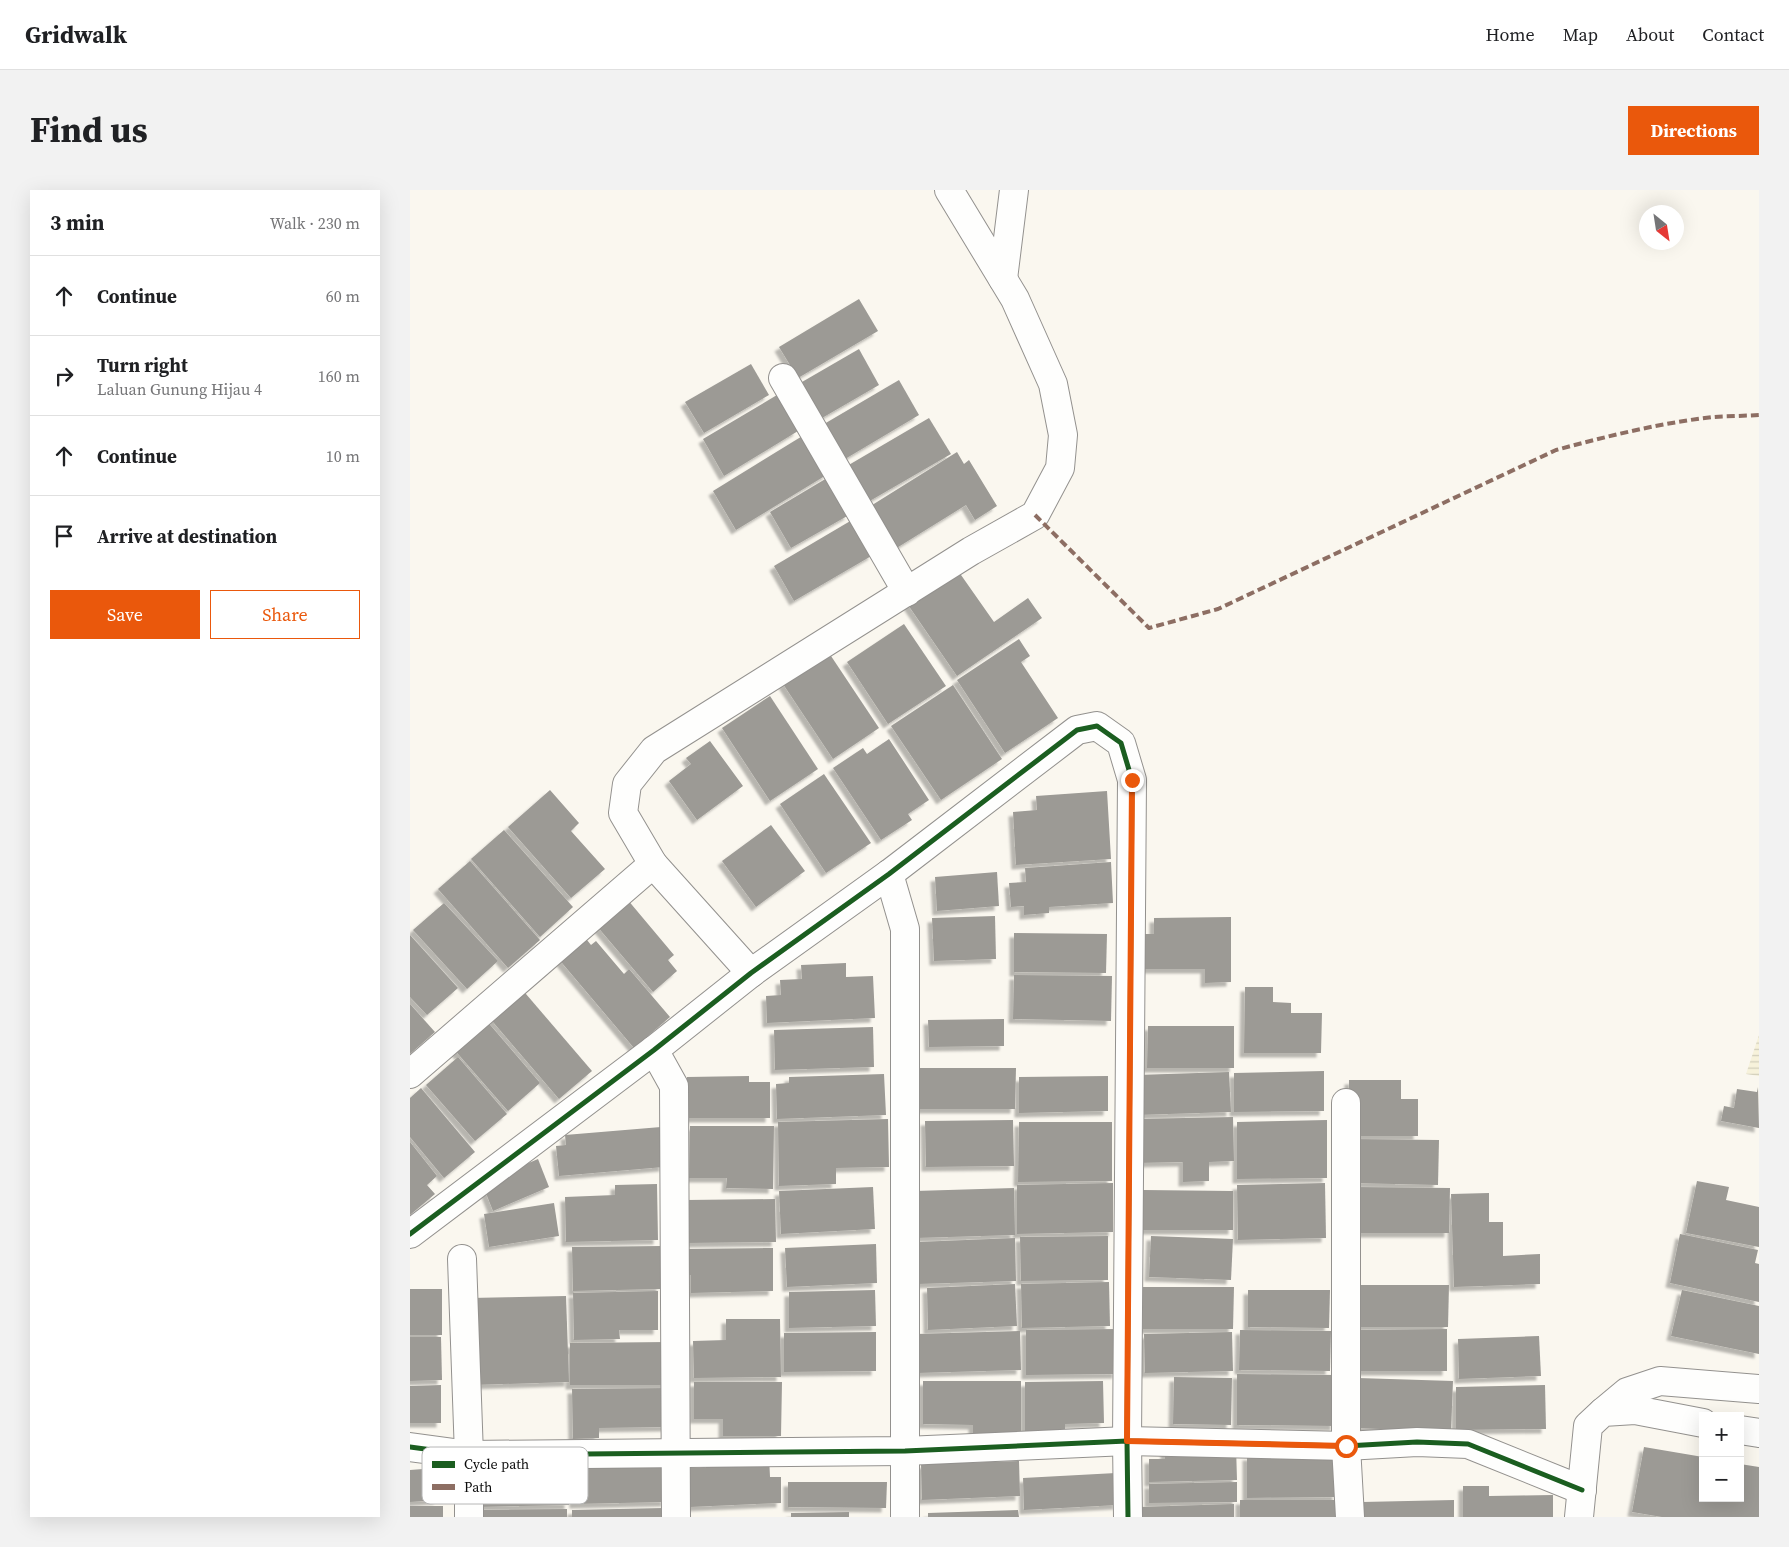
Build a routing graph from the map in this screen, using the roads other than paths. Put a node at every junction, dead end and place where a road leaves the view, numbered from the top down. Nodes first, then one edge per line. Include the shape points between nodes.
1 (949, 190) edge
2 (1014, 190) edge
3 (1003, 279) junction
4 (783, 378) dead end
5 (907, 592) junction
6 (653, 864) junction
7 (889, 874) junction
8 (751, 973) junction
9 (654, 1050) junction
10 (410, 1074) edge
11 (1346, 1103) dead end
12 (410, 1234) edge
13 (462, 1259) dead end
14 (1759, 1389) edge
15 (1603, 1412) junction
16 (1699, 1422) edge
17 (1744, 1431) edge
18 (1759, 1433) edge
19 (1127, 1441) junction
20 (1346, 1446) junction
21 (469, 1447) edge
22 (905, 1451) junction
23 (674, 1453) junction
24 (588, 1454) edge
25 (1582, 1490) junction
26 (469, 1504) edge
27 (469, 1517) edge
28 (676, 1517) edge
29 (905, 1517) edge
30 (1128, 1517) edge
31 (1350, 1517) edge
32 (1579, 1517) edge

1 - 3 street
2 - 3 street
3 - 5 street via 1053,384 1062,435 1060,468 1035,515
4 - 5 street
5 - 6 street via 654,750 626,784 623,813
6 - 8 street
6 - 10 street
7 - 8 street
7 - 19 street via 1077,730 1097,726 1121,744 1132,780
7 - 22 street via 904,929
8 - 9 street
9 - 12 street
9 - 23 street via 674,1086
11 - 20 street
13 - 21 street
14 - 15 street via 1660,1381 1627,1392
15 - 16 street via 1635,1410
15 - 25 street via 1588,1426
17 - 18 street
19 - 20 street
19 - 22 street
19 - 30 street
20 - 25 street via 1417,1442 1468,1444
20 - 31 street
22 - 23 street
22 - 29 street
23 - 24 street
23 - 28 street
25 - 32 street
26 - 27 street

